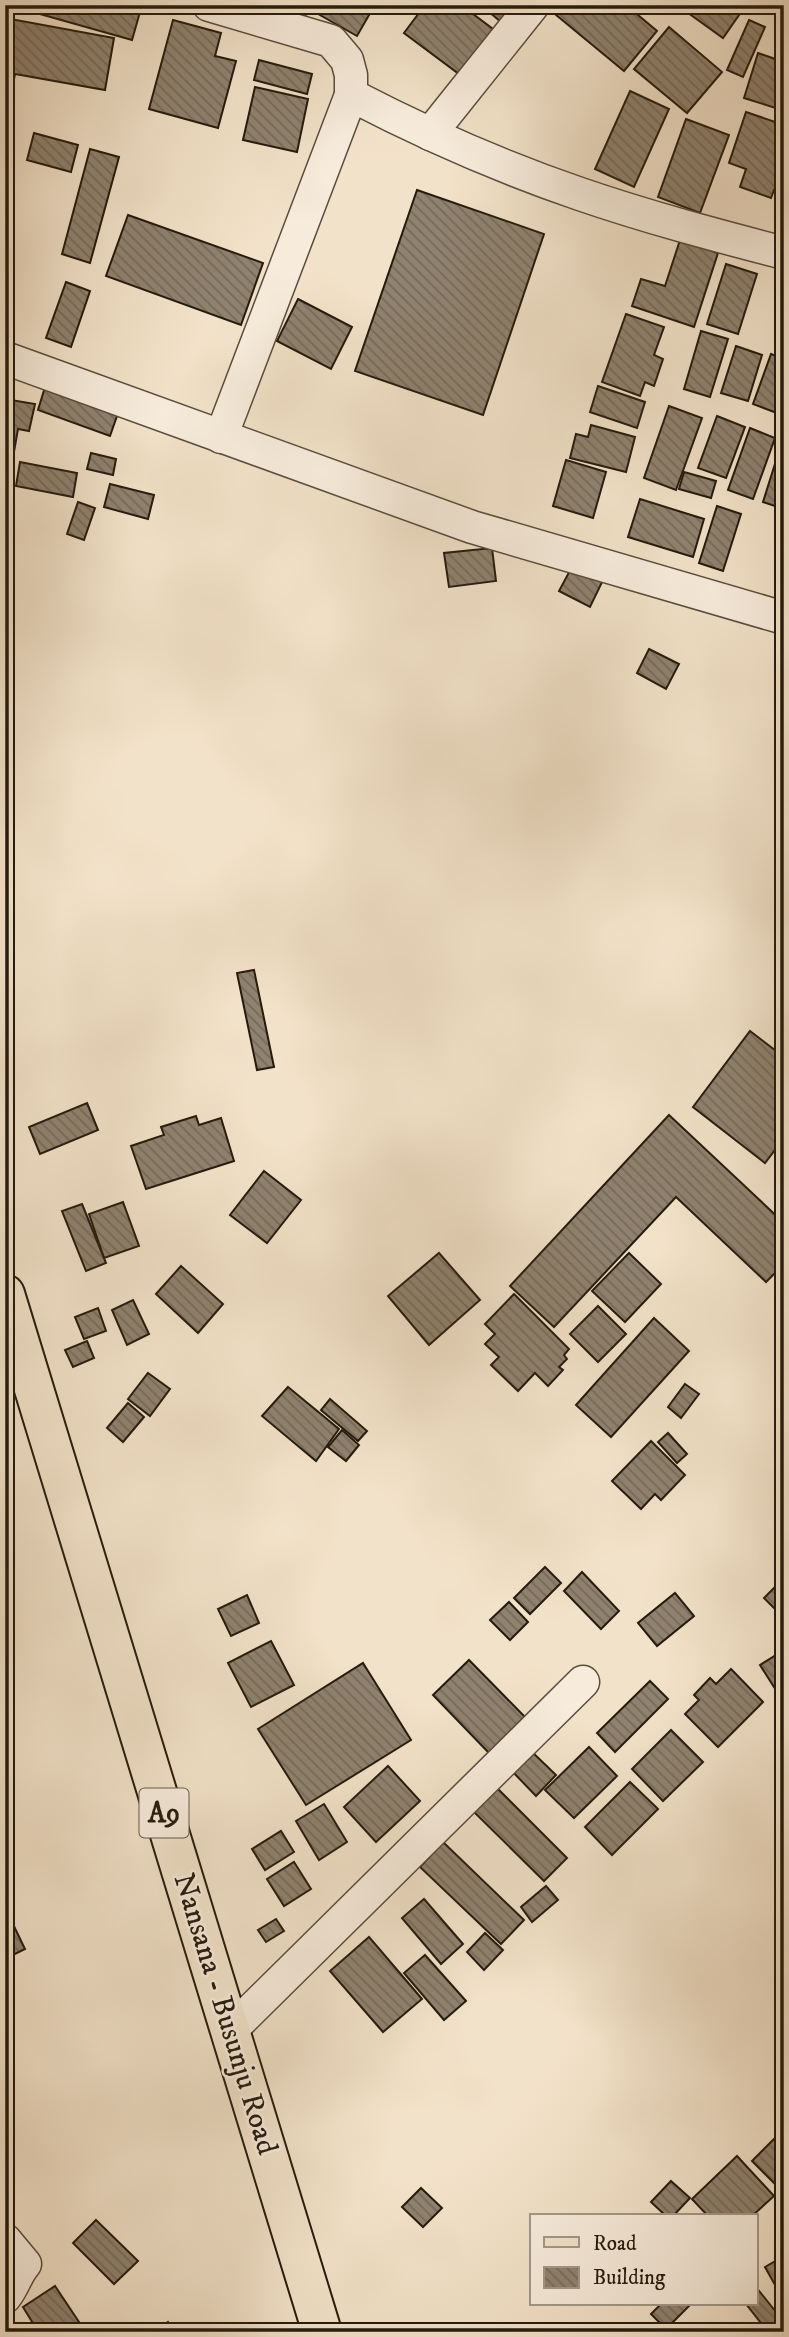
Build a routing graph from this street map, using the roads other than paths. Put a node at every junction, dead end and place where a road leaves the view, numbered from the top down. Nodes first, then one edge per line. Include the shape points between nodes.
1 (209, 5) edge
2 (533, 5) edge
3 (351, 95) junction
4 (430, 134) junction
5 (784, 253) edge
6 (5, 358) edge
7 (221, 437) junction
8 (784, 618) edge
9 (5, 1294) edge
10 (583, 1682) dead end
11 (231, 2030) junction
12 (5, 2241) edge
13 (5, 2297) edge
14 (322, 2332) edge

1 - 3 street via 331,41 347,60
2 - 4 street
3 - 4 street
3 - 7 street
4 - 5 street via 578,194
6 - 7 street
7 - 8 street via 472,527
9 - 11 main road, Nansana - Busunju Road / A9
10 - 11 street
11 - 14 main road, Nansana - Busunju Road / A9
12 - 13 street via 24,2264

